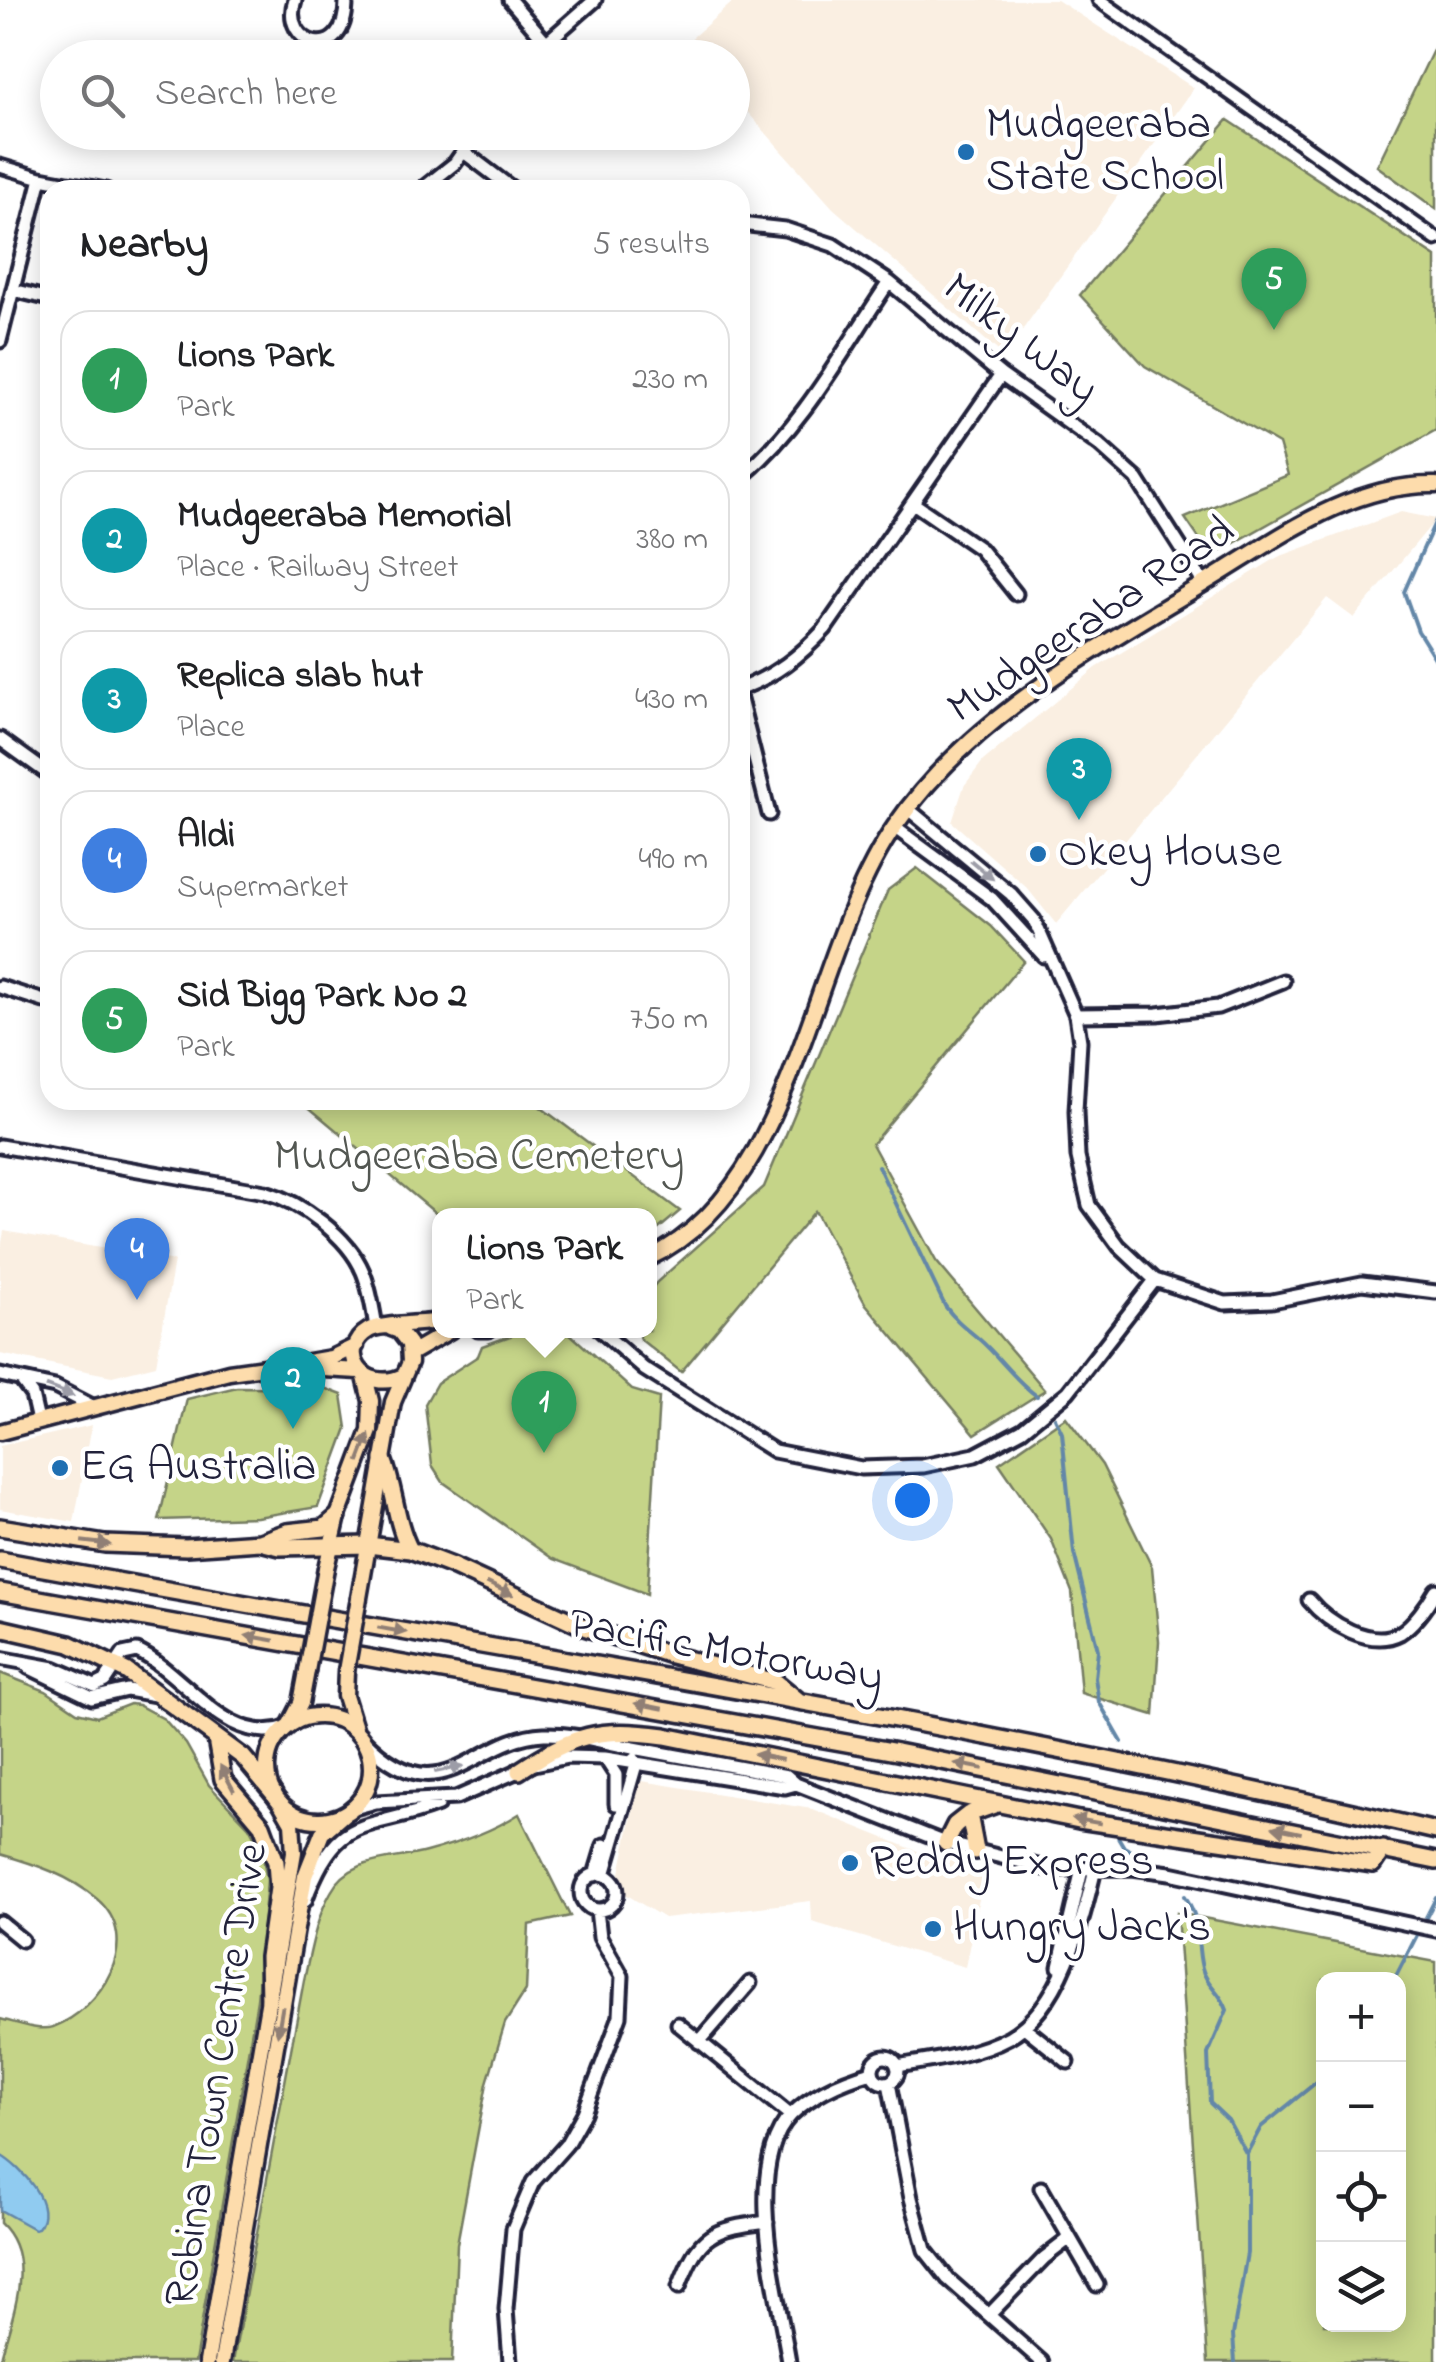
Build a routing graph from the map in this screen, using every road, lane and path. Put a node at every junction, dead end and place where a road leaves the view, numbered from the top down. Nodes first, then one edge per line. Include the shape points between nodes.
1 (295, 0) edge
2 (346, 0) edge
3 (510, 0) edge
4 (595, 0) edge
5 (1100, 0) edge
6 (310, 40) edge
7 (327, 40) edge
8 (544, 40) edge
9 (548, 40) edge
10 (464, 152) joint
11 (0, 166) edge
12 (41, 178) joint
13 (52, 180) edge
14 (435, 180) edge
15 (501, 180) edge
16 (40, 182) edge
17 (750, 225) edge
18 (1436, 238) edge
19 (889, 282) junction
20 (13, 290) junction
21 (40, 297) edge
22 (0, 341) edge
23 (1000, 375) junction
24 (750, 470) edge
25 (1436, 484) edge
26 (913, 502) junction
27 (1204, 584) junction
28 (1016, 594) dead end
29 (750, 685) edge
30 (0, 739) edge
31 (750, 739) edge
32 (40, 767) edge
33 (908, 808) junction
34 (769, 814) dead end
35 (894, 826) junction
36 (1050, 963) junction
37 (1283, 981) dead end
38 (0, 987) edge
39 (40, 1000) edge
40 (1076, 1015) junction
41 (0, 1146) edge
42 (657, 1253) edge
43 (1154, 1280) junction
44 (1436, 1292) edge
45 (432, 1322) edge
46 (384, 1328) junction
47 (437, 1338) edge
48 (609, 1338) edge
49 (356, 1346) junction
50 (411, 1353) junction
51 (287, 1366) junction
52 (362, 1374) junction
53 (0, 1375) edge
54 (403, 1376) junction
55 (23, 1382) junction
56 (94, 1407) junction
57 (38, 1421) junction
58 (0, 1432) edge
59 (382, 1459) junction
60 (338, 1516) junction
61 (0, 1528) edge
62 (260, 1542) junction
63 (368, 1546) junction
64 (330, 1548) junction
65 (410, 1550) junction
66 (0, 1560) edge
67 (1436, 1590) edge
68 (0, 1592) edge
69 (1309, 1600) dead end
70 (0, 1628) edge
71 (0, 1658) edge
72 (20, 1663) junction
73 (114, 1664) junction
74 (164, 1697) junction
75 (800, 1702) junction
76 (288, 1726) junction
77 (362, 1738) junction
78 (578, 1738) junction
79 (216, 1740) junction
80 (622, 1746) junction
81 (605, 1758) junction
82 (635, 1763) junction
83 (519, 1771) junction
84 (796, 1784) junction
85 (277, 1798) junction
86 (456, 1798) junction
87 (1001, 1803) junction
88 (349, 1810) junction
89 (968, 1814) junction
90 (1436, 1831) edge
91 (946, 1843) junction
92 (1383, 1849) junction
93 (976, 1851) junction
94 (1433, 1860) edge
95 (1088, 1869) junction
96 (600, 1875) junction
97 (598, 1910) junction
98 (0, 1922) edge
99 (297, 1925) junction
100 (1436, 1930) edge
101 (22, 1940) dead end
102 (750, 1982) dead end
103 (268, 2000) junction
104 (678, 2024) dead end
105 (1024, 2027) junction
106 (698, 2042) junction
107 (1068, 2062) dead end
108 (897, 2066) junction
109 (872, 2072) junction
110 (889, 2083) junction
111 (790, 2116) junction
112 (1041, 2188) dead end
113 (767, 2222) junction
114 (1070, 2238) junction
115 (1096, 2285) dead end
116 (680, 2288) dead end
117 (989, 2315) junction
118 (207, 2362) edge
119 (222, 2362) edge
120 (510, 2362) edge
121 (789, 2362) edge
122 (1042, 2362) edge

1 - 6 street via 295,29
2 - 7 street via 343,28
3 - 8 street
4 - 9 street
5 - 18 street
10 - 14 street
10 - 15 street
11 - 12 street
12 - 13 street
16 - 20 street
17 - 19 street, Milky Way via 833,246
19 - 23 street, Milky Way
19 - 24 street via 801,411
20 - 21 street
20 - 22 street
23 - 26 street
23 - 27 street, Milky Way via 1119,460
25 - 27 main road, Mudgeeraba Road via 1371,492 1313,518
26 - 28 street via 980,550
26 - 29 street via 826,629 797,659
27 - 33 main road, Mudgeeraba Road via 1012,709 966,744
30 - 32 street
31 - 34 street
33 - 35 main road, Mudgeeraba Road
33 -> 36 street via 1011,894 1034,920
35 - 36 street via 992,899
35 - 42 main road, Mudgeeraba Road via 859,891 748,1164 692,1230
36 - 40 street
37 - 40 street via 1218,1006
38 - 39 street
40 - 43 street via 1078,1157 1089,1204
41 - 46 street via 285,1199 350,1251
43 - 44 street via 1224,1303 1272,1302 1362,1283
43 - 48 street via 1068,1392 1022,1430 975,1455 923,1466 860,1468 774,1452 644,1369
45 - 46 main road
46 - 49 main road via 360,1337
46 - 50 main road via 405,1337
47 - 50 main road
49 - 51 main road
49 - 52 main road
50 - 54 main road
51 - 52 main road
51 - 56 main road via 229,1372
52 - 54 main road via 382,1383
60 -> 52 main road via 370,1431 371,1401
53 - 55 street
54 - 59 main road
55 -> 56 street via 56,1388
55 - 57 street
56 - 57 main road
57 - 58 main road
59 - 63 main road
59 - 65 highway
60 - 62 highway via 321,1528
60 - 64 main road
61 -> 62 highway via 133,1546
62 - 64 highway
63 - 64 highway
63 - 65 highway
63 - 77 main road, bridge via 346,1671 349,1714
64 - 76 main road, bridge via 301,1703
65 -> 75 highway via 584,1627 776,1682
66 -> 75 highway, Pacific Motorway
67 - 69 street via 1400,1633 1371,1638 1342,1627
92 -> 68 highway, Pacific Motorway via 589,1695
70 - 73 highway via 70,1644
71 - 72 street
72 - 73 street via 54,1668 93,1686 104,1682
72 - 74 street via 92,1698 127,1690
73 - 74 highway
73 - 76 street via 136,1651 241,1726
74 - 79 highway
75 - 90 highway, Pacific Motorway
76 - 77 main road via 326,1716
76 - 85 main road via 268,1756
77 -> 78 street via 398,1766 437,1773 528,1736
77 - 88 main road via 370,1780
78 - 80 street
78 - 83 highway
87 -> 78 highway via 665,1736 616,1731
79 - 85 highway via 246,1760
103 -> 79 highway via 276,1862 262,1825 221,1776
80 - 82 street
80 - 84 street via 787,1776
81 - 82 street
81 - 83 street via 559,1758
81 - 96 street via 618,1789
82 - 84 street
82 - 96 street
83 - 86 street
84 - 91 street
85 - 88 main road via 310,1819 329,1820
85 - 103 main road, Robina Town Centre Drive via 295,1843
86 - 88 street
86 - 99 street via 372,1821 344,1836 319,1867
87 - 89 highway
92 -> 87 highway via 1373,1864
88 - 99 main road, Robina Town Centre Drive via 316,1846
89 - 91 highway
89 - 93 highway
91 - 93 street
92 - 94 highway, Pacific Motorway
93 - 95 street via 1049,1869
95 - 100 street via 1170,1873
95 - 105 street via 1056,1980
96 - 97 street via 616,1886 616,1898
96 - 97 street via 581,1892 585,1904
97 - 120 street via 600,1937 622,1976 620,2016 578,2124 533,2182 513,2229 506,2310
98 - 101 street
99 -> 119 main road, Robina Town Centre Drive
102 - 106 street
103 - 118 main road, Robina Town Centre Drive
104 - 106 street
105 - 107 street
105 - 108 street via 974,2050
106 - 111 street
108 - 109 street via 882,2058
108 - 110 street
109 - 110 street
109 - 111 street via 844,2080
110 - 117 street via 925,2250
111 - 113 street via 766,2173
112 - 114 street
113 - 116 street via 726,2228 706,2239 690,2258
113 - 121 street
114 - 115 street
114 - 117 street
117 - 122 street

